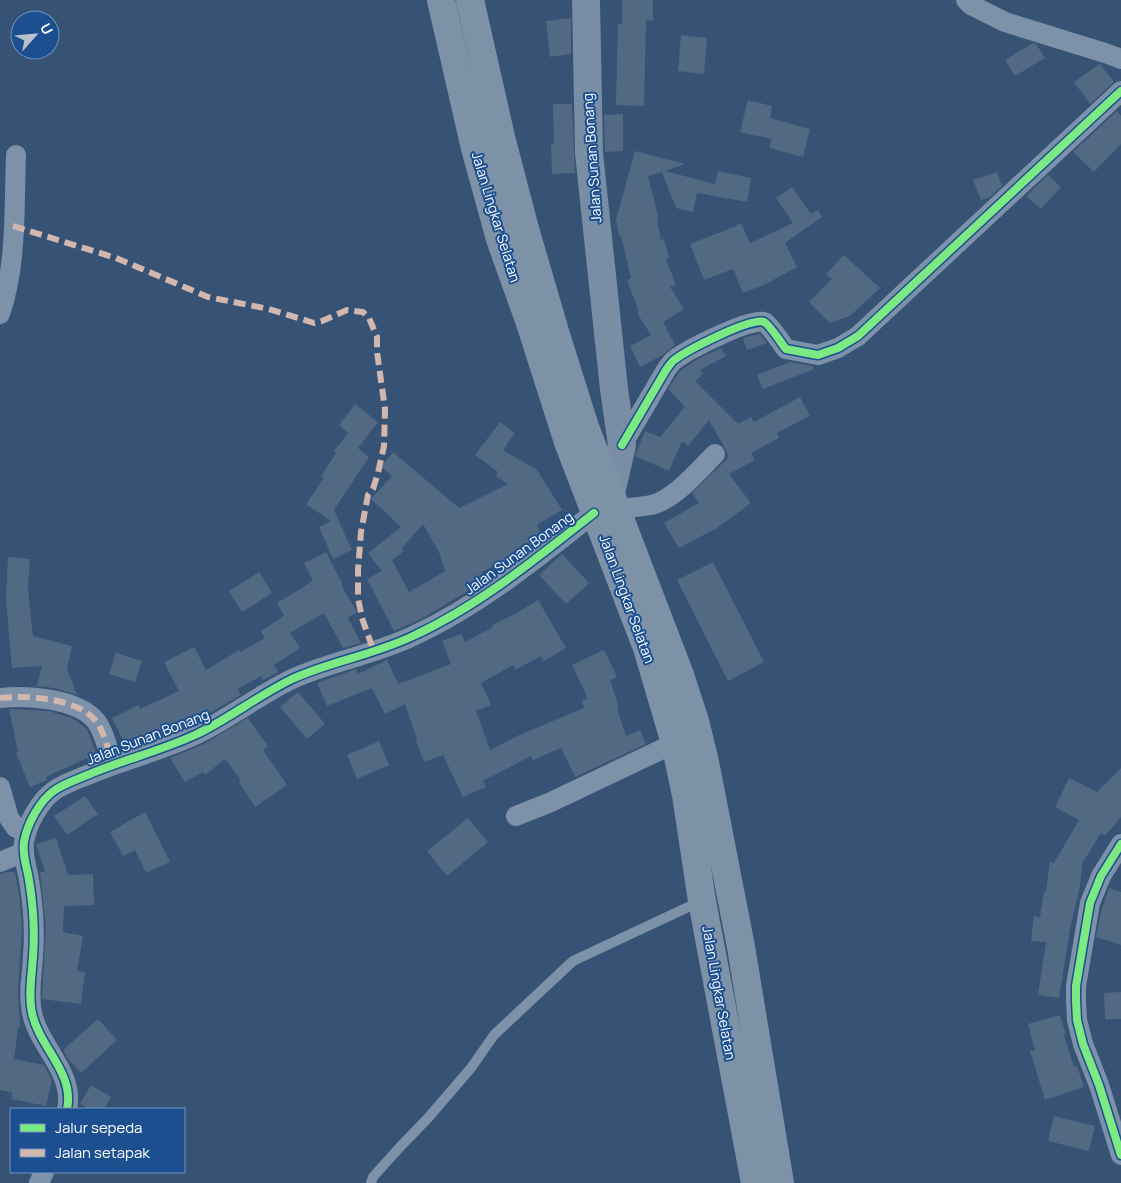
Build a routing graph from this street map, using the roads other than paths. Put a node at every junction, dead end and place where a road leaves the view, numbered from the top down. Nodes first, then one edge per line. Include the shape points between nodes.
1 (441, 0) edge
2 (470, 0) edge
3 (586, 0) edge
4 (966, 0) edge
5 (1121, 59) edge
6 (1121, 91) edge
7 (16, 156) dead end
8 (0, 314) edge
9 (622, 445) junction
10 (715, 454) dead end
11 (607, 505) junction
12 (0, 698) edge
13 (675, 744) junction
14 (113, 765) junction
15 (0, 786) edge
16 (516, 816) dead end
17 (27, 830) junction
18 (1121, 844) edge
19 (24, 852) junction
20 (0, 862) edge
21 (702, 901) junction
22 (747, 982) junction
23 (718, 986) junction
24 (67, 1108) edge
25 (1121, 1155) edge
26 (371, 1183) edge
27 (754, 1183) edge
28 (780, 1183) edge

1 - 11 highway, Jalan Lingkar Selatan via 500,239 568,442
2 - 11 highway, Jalan Lingkar Selatan via 500,137 525,230
3 - 9 street, Jalan Sunan Bonang via 589,153
4 - 5 street via 1004,22
6 - 9 street via 858,336 818,355 786,349 762,321 730,330 674,361
7 - 8 street via 9,282
9 - 11 street, Jalan Sunan Bonang
10 - 11 street via 664,501 651,505
11 - 13 highway, Jalan Lingkar Selatan
11 - 14 street, Jalan Sunan Bonang via 494,589 415,635 389,647 296,677 195,735
11 - 22 highway, Jalan Lingkar Selatan via 680,675 695,721
12 - 14 street via 46,699 79,709 101,730
13 - 16 street
13 - 21 highway, Jalan Lingkar Selatan
14 - 17 street, Jalan Sunan Bonang via 55,790 42,803
15 - 17 street via 8,818 16,828
17 - 19 street, Jalan Sunan Bonang
18 - 25 street via 1101,876 1090,903 1076,1000 1083,1044
19 - 20 street
19 - 24 street, Jalan Sunan Bonang via 34,930 30,990 32,1013 38,1032 65,1080 69,1098
21 - 23 highway, Jalan Lingkar Selatan
21 - 26 lane via 573,961 494,1035 472,1068 398,1148
22 - 23 highway
22 - 28 highway, Jalan Lingkar Selatan
23 - 27 highway, Jalan Lingkar Selatan

